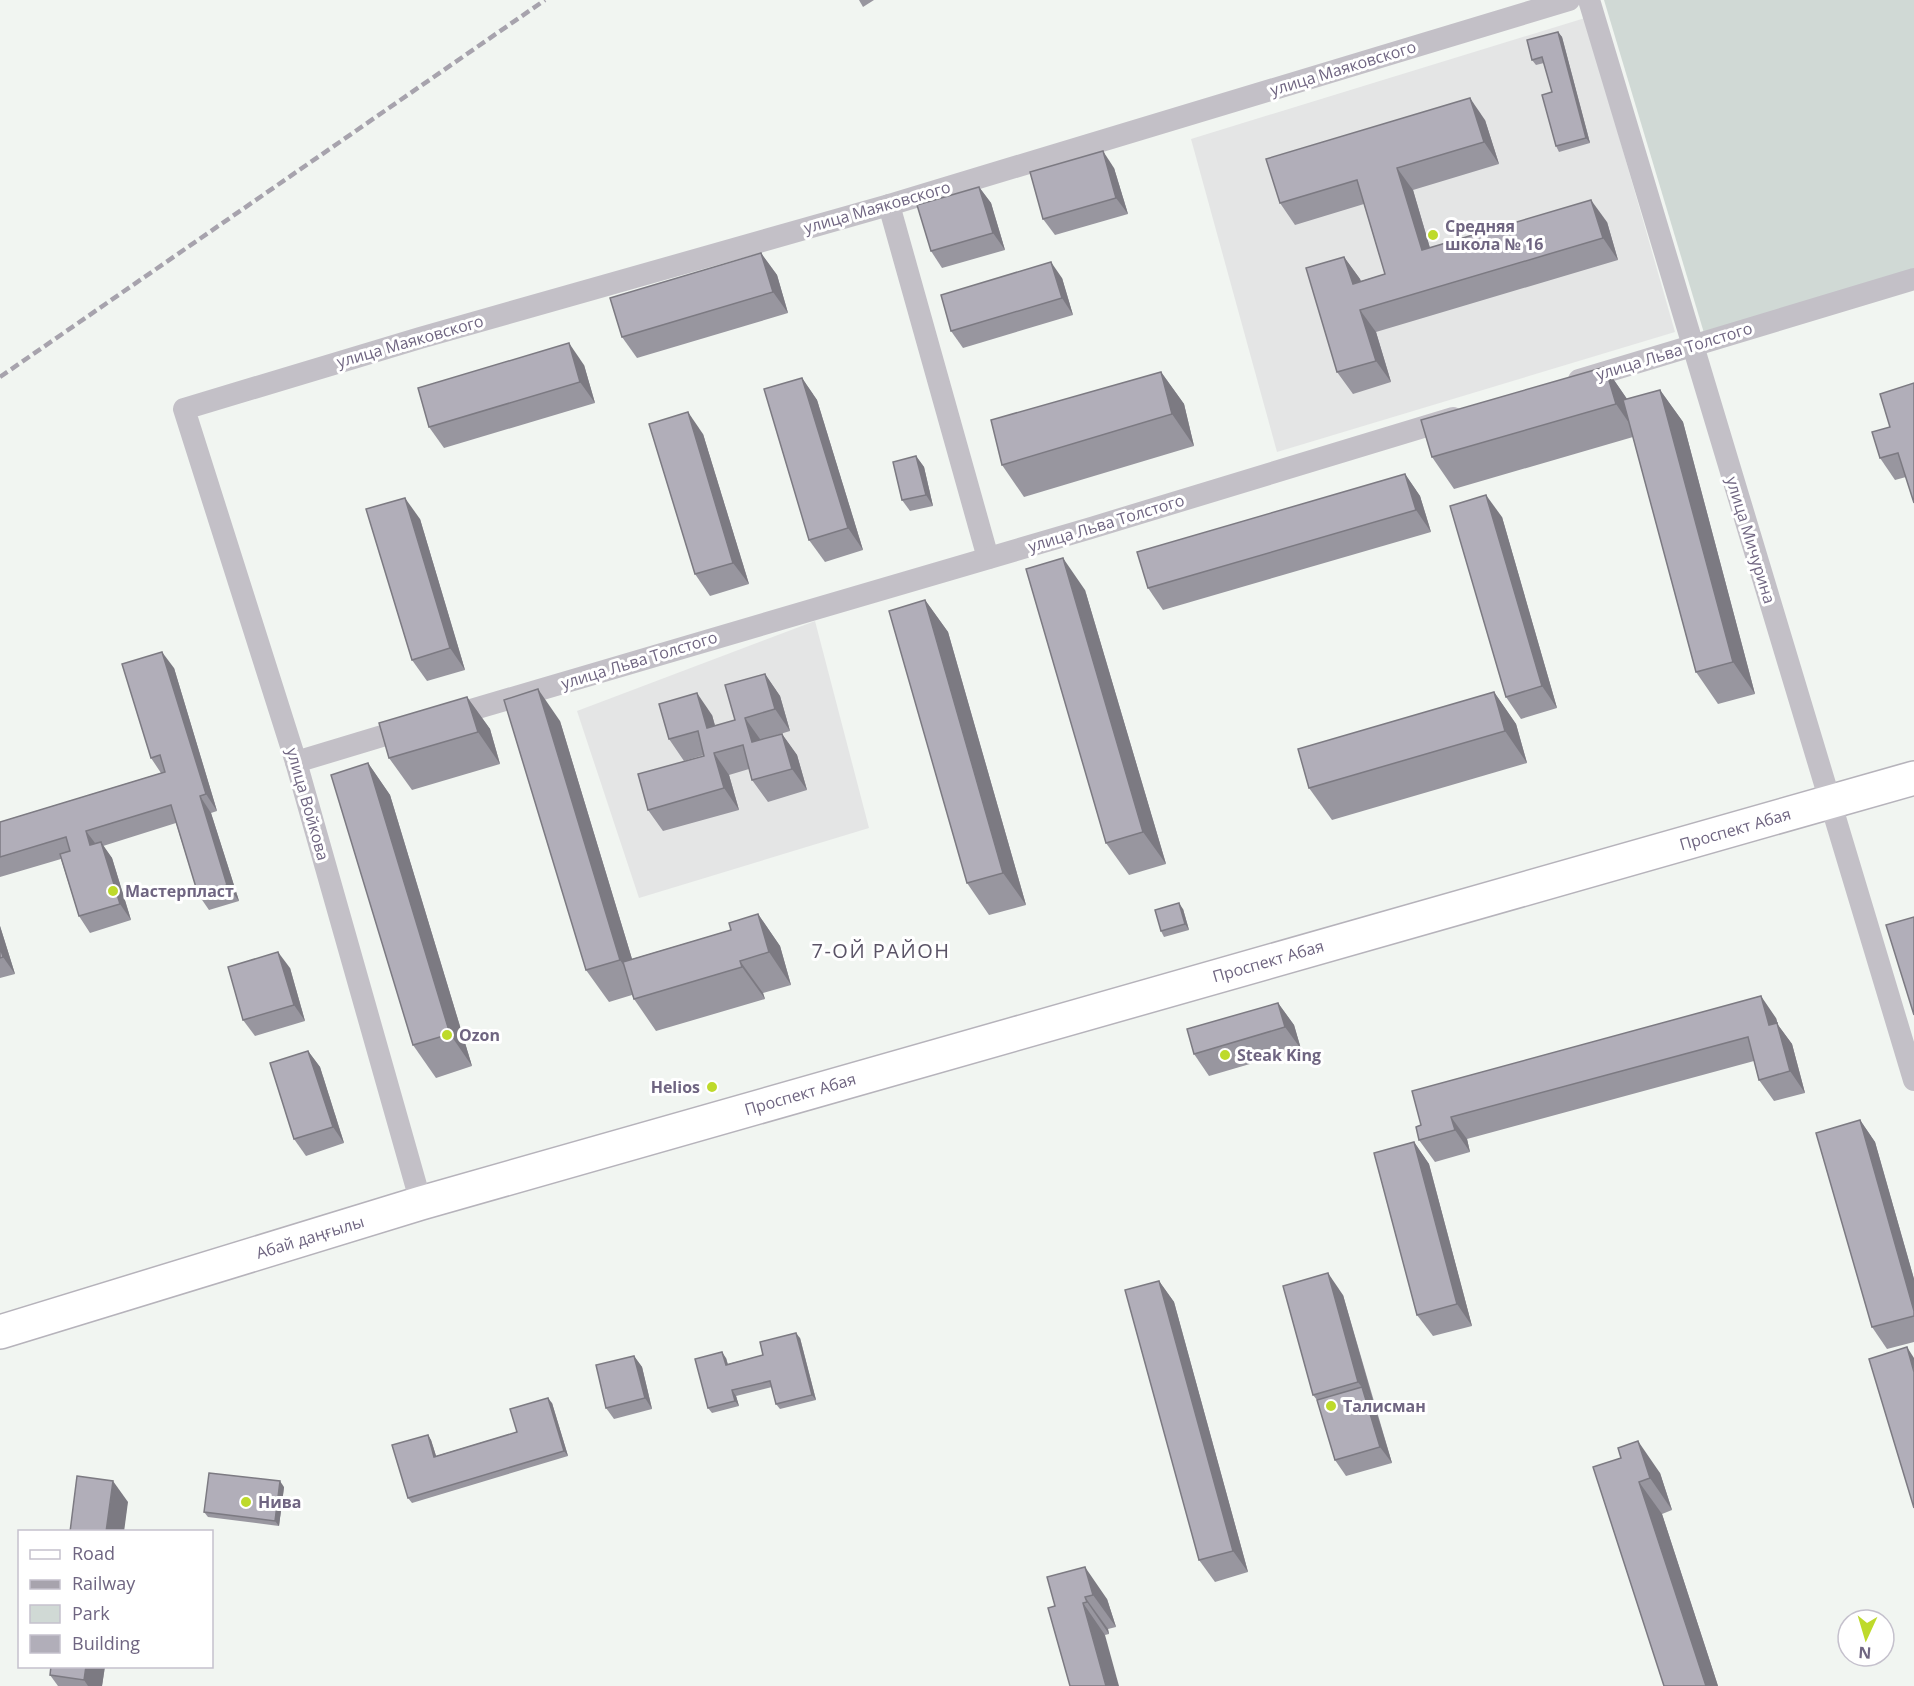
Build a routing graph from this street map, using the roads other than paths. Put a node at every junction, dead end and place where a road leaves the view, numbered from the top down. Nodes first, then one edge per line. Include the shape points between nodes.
1 (1569, 0) edge
2 (1589, 0) edge
3 (889, 205) junction
4 (1914, 279) edge
5 (1692, 345) junction
6 (1556, 387) edge
7 (184, 409) joint
8 (1476, 411) edge
9 (988, 558) junction
10 (296, 762) junction
11 (1914, 778) edge
12 (1830, 802) junction
13 (1914, 1080) edge
14 (621, 1145) joint
15 (421, 1203) junction
16 (0, 1332) edge

1 - 3 street, улица Маяковского
2 - 5 street, улица Мичурина
3 - 7 street, улица Маяковского
3 - 9 street
4 - 5 street, улица Льва Толстого
5 - 6 street, улица Льва Толстого
5 - 12 street, улица Мичурина
7 - 10 street, улица Войкова
8 - 9 street, улица Льва Толстого
9 - 10 street, улица Льва Толстого
10 - 15 street, улица Войкова
11 - 12 main road, Проспект Абая
12 - 13 street, улица Мичурина
12 - 14 main road, Проспект Абая
14 - 15 main road, Абай даңғылы
15 - 16 main road, Абай даңғылы

